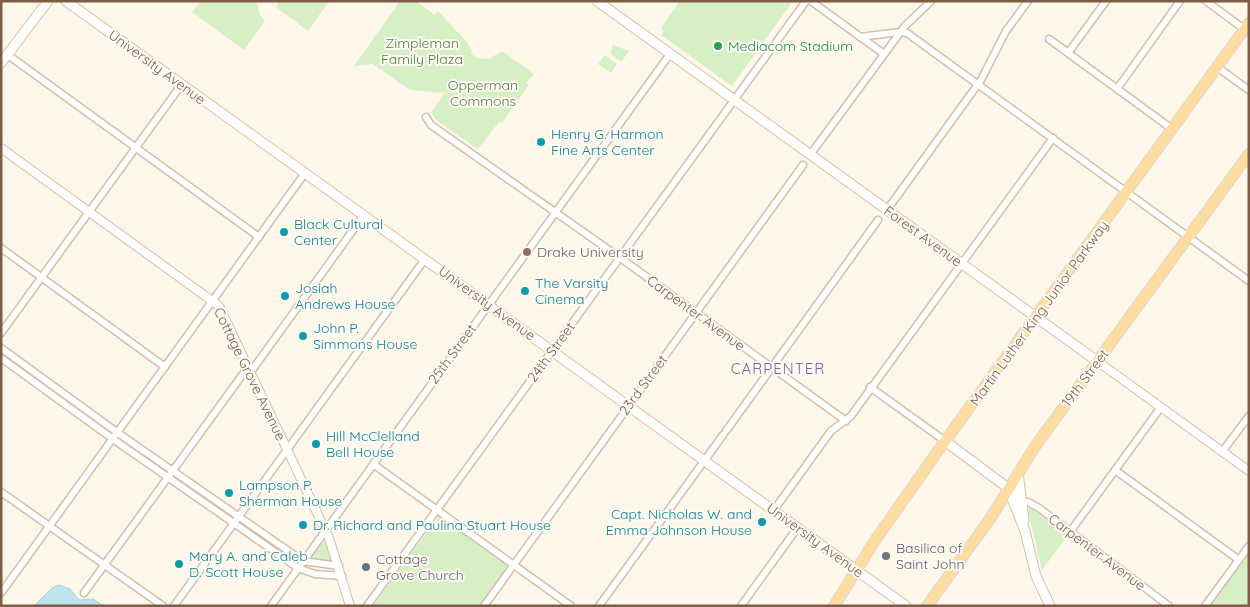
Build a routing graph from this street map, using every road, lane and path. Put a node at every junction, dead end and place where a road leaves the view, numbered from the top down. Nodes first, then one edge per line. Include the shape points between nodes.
1 (48, 1) edge
2 (66, 1) edge
3 (597, 1) edge
4 (806, 1) edge
5 (811, 1) edge
6 (932, 1) edge
7 (1028, 1) edge
8 (1106, 1) edge
9 (1180, 1) edge
10 (1206, 1) edge
11 (1247, 26) edge
12 (900, 32) junction
13 (860, 37) junction
14 (1049, 39) dead end
15 (1068, 53) junction
16 (670, 54) junction
17 (884, 54) junction
18 (8, 55) junction
19 (1, 63) edge
20 (1217, 67) junction
21 (182, 84) junction
22 (978, 84) junction
23 (1116, 88) junction
24 (1249, 90) edge
25 (734, 100) junction
26 (426, 117) dead end
27 (1172, 129) junction
28 (1052, 138) junction
29 (1, 148) edge
30 (136, 148) junction
31 (1249, 154) edge
32 (810, 155) junction
33 (803, 165) dead end
34 (305, 173) junction
35 (1126, 192) junction
36 (887, 210) junction
37 (89, 212) junction
38 (555, 212) junction
39 (364, 215) junction
40 (878, 220) dead end
41 (259, 237) junction
42 (1188, 237) junction
43 (1, 248) edge
44 (619, 257) junction
45 (425, 259) junction
46 (961, 262) junction
47 (42, 277) junction
48 (1249, 281) edge
49 (212, 301) junction
50 (488, 304) junction
51 (696, 312) junction
52 (1035, 316) junction
53 (1, 333) edge
54 (1, 348) edge
55 (552, 350) junction
56 (1, 358) edge
57 (1097, 361) junction
58 (165, 367) junction
59 (772, 367) junction
60 (249, 370) junction
61 (870, 387) junction
62 (629, 405) junction
63 (1161, 407) junction
64 (1249, 416) edge
65 (846, 421) junction
66 (118, 432) junction
67 (112, 440) junction
68 (945, 441) junction
69 (287, 448) junction
70 (1222, 452) junction
71 (705, 460) junction
72 (373, 464) junction
73 (172, 470) junction
74 (1115, 470) junction
75 (1249, 471) edge
76 (1018, 472) junction
77 (167, 477) junction
78 (1008, 488) junction
79 (1, 492) edge
80 (1023, 502) junction
81 (437, 510) junction
82 (774, 510) junction
83 (238, 516) junction
84 (233, 523) junction
85 (49, 527) junction
86 (798, 527) junction
87 (325, 530) junction
88 (1025, 531) junction
89 (1070, 532) junction
90 (1249, 546) edge
91 (303, 560) junction
92 (1238, 560) junction
93 (513, 564) junction
94 (104, 565) junction
95 (339, 566) junction
96 (298, 568) junction
97 (857, 571) junction
98 (342, 576) junction
99 (1, 593) edge
100 (84, 593) dead end
101 (163, 606) edge
102 (174, 606) edge
103 (271, 606) edge
104 (350, 606) edge
105 (367, 606) edge
106 (484, 606) edge
107 (571, 606) edge
108 (599, 606) edge
109 (740, 606) edge
110 (834, 606) edge
111 (906, 606) edge
112 (927, 606) edge
113 (1050, 606) edge
114 (1169, 606) edge
115 (1205, 606) edge

1 - 18 main road
2 - 21 main road, University Avenue
3 - 16 main road, Forest Avenue
4 - 25 street, 24th Street
5 - 13 street
6 - 12 street
7 - 22 street via 1006,31
8 - 15 street
9 - 23 street
10 - 11 street
11 - 20 main road, Martin Luther King Junior Parkway
12 - 13 street
12 - 17 street
12 - 22 street via 907,33
13 - 17 street
14 - 15 street
15 - 23 street
16 - 25 main road, Forest Avenue
16 - 38 street, 25th Street
17 - 32 street
18 - 19 main road
18 - 30 street
20 - 24 street
20 - 27 main road, Martin Luther King Junior Parkway
21 - 30 street
21 - 34 main road, University Avenue
22 - 28 street
22 - 36 street
23 - 27 street
25 - 32 main road, Forest Avenue
25 - 44 street, 24th Street
26 - 38 street, Carpenter Avenue via 431,125
27 - 35 main road, Martin Luther King Junior Parkway
28 - 35 street
28 - 46 street
29 - 37 street, Cottage Grove Avenue
30 - 37 street
30 - 41 street
31 - 42 main road, 19th Street
32 - 36 main road, Forest Avenue
33 - 51 street, 23rd Street
34 - 39 main road, University Avenue
34 - 41 street
35 - 42 street
35 - 52 main road, Martin Luther King Junior Parkway
36 - 46 main road, Forest Avenue
37 - 47 street
37 - 49 street, Cottage Grove Avenue
38 - 44 street, Carpenter Avenue
38 - 50 street, 25th Street
39 - 45 main road, University Avenue
39 - 60 street
40 - 59 street
41 - 49 street
42 - 48 street
42 - 57 main road, 19th Street
43 - 47 street
44 - 51 street, Carpenter Avenue
44 - 55 street, 24th Street
45 - 50 main road, University Avenue
45 - 69 street
46 - 52 main road, Forest Avenue
46 - 61 street
47 - 53 street
47 - 58 street
49 - 58 street
49 - 60 street, Cottage Grove Avenue via 219,306
50 - 55 main road, University Avenue
50 - 72 street, 25th Street
51 - 59 street, Carpenter Avenue
51 - 62 street, 23rd Street
52 - 57 main road, Forest Avenue
52 - 68 main road, Martin Luther King Junior Parkway
54 - 66 street
55 - 62 main road, University Avenue
55 - 81 street, 24th Street
56 - 67 street
57 - 63 street, Forest Avenue
57 - 76 main road, 19th Street
58 - 66 street
59 - 65 street, Carpenter Avenue
59 - 71 street
60 - 69 street, Cottage Grove Avenue
60 - 73 street
61 - 65 street
61 - 68 street
62 - 71 main road, University Avenue
62 - 93 street, 23rd Street
63 - 70 street, Forest Avenue
63 - 74 street
64 - 70 street
65 - 82 street via 831,431
66 - 67 street
66 - 73 street
67 - 77 street
67 - 85 street
68 - 78 main road
68 - 97 main road, Martin Luther King Junior Parkway via 876,538
69 - 83 street
69 - 87 street, Cottage Grove Avenue
70 - 75 street, Forest Avenue
71 - 82 main road, University Avenue
71 - 108 street
72 - 81 street
72 - 87 street, 25th Street
73 - 77 street
73 - 83 street
74 - 89 street
74 - 92 street
76 - 78 main road, 19th Street
76 - 80 main road
77 - 84 street
77 - 94 street
78 - 80 main road
78 - 88 main road
78 - 112 main road, 19th Street via 990,519
79 - 85 street
80 - 88 main road
80 - 89 street, Carpenter Avenue via 1032,504
81 - 93 street
81 - 105 street, 24th Street
82 - 86 main road, University Avenue
83 - 84 street
83 - 91 street
84 - 96 street
84 - 102 street
85 - 94 street
85 - 99 street
86 - 97 main road, University Avenue
86 - 109 street
87 - 91 street, 25th Street
87 - 95 street, Cottage Grove Avenue
88 - 113 main road via 1036,576
89 - 114 street, Carpenter Avenue
90 - 92 street
91 - 95 street
91 - 96 street, 25th Street
92 - 115 street
93 - 106 street, 23rd Street
93 - 107 street
94 - 100 street
94 - 101 street
95 - 98 street, Cottage Grove Avenue
96 - 98 street via 315,574
96 - 103 street, 25th Street
97 - 110 main road, Martin Luther King Junior Parkway
97 - 111 main road, University Avenue
98 - 104 street, Cottage Grove Avenue

